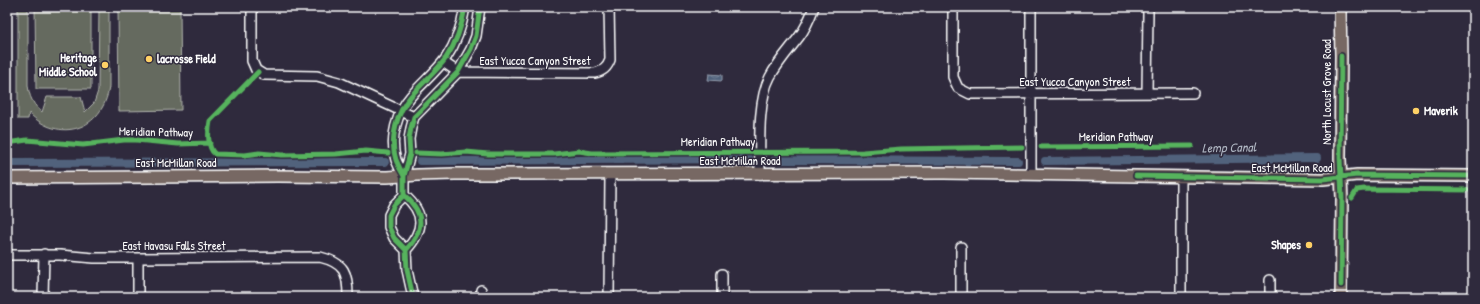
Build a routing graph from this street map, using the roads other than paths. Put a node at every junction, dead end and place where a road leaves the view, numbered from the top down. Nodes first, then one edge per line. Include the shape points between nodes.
1 (252, 7) edge
2 (465, 7) edge
3 (480, 7) edge
4 (609, 7) edge
5 (814, 7) edge
6 (953, 7) edge
7 (1031, 7) edge
8 (1146, 7) edge
9 (1340, 7) edge
10 (443, 62) junction
11 (458, 72) junction
12 (1147, 93) junction
13 (1193, 93) dead end
14 (1032, 94) junction
15 (402, 111) junction
16 (414, 117) junction
17 (610, 174) junction
18 (760, 174) junction
19 (1031, 174) junction
20 (404, 176) junction
21 (1181, 176) junction
22 (1473, 176) edge
23 (1341, 177) junction
24 (7, 178) edge
25 (404, 195) junction
26 (961, 247) dead end
27 (406, 250) junction
28 (44, 254) junction
29 (7, 255) edge
30 (138, 258) junction
31 (722, 274) dead end
32 (1270, 280) dead end
33 (44, 297) edge
34 (138, 297) edge
35 (348, 297) edge
36 (413, 297) edge
37 (609, 297) edge
38 (722, 297) edge
39 (961, 297) edge
40 (1181, 297) edge
41 (1270, 297) edge
42 (1341, 297) edge

1 - 15 street via 252,61 256,70 264,75 317,76 339,82
2 - 10 street via 458,37
3 - 11 street via 474,43
4 - 11 street, East Yucca Canyon Street via 610,60 605,69 595,74
5 - 18 street via 800,36 774,69 766,85 761,111
6 - 14 street, East Yucca Canyon Street via 953,77 958,88 970,94
7 - 14 street
8 - 12 street
9 - 23 main road, North Locust Grove Road
10 - 11 street
10 - 15 street via 410,97
11 - 16 street
12 - 13 street, East Yucca Canyon Street
12 - 14 street, East Yucca Canyon Street
14 - 19 street
15 - 16 street
15 - 20 street via 395,129 394,144 396,159
16 - 20 street via 409,140 410,154
17 - 18 main road, East McMillan Road
17 - 20 main road, East McMillan Road
17 - 37 street
18 - 19 main road, East McMillan Road
19 - 21 main road, East McMillan Road
20 - 24 main road, East McMillan Road
20 - 25 street
21 - 23 main road, East McMillan Road via 1323,179
21 - 40 street
22 - 23 main road, East McMillan Road
23 - 42 main road, North Locust Grove Road
25 - 27 street via 415,205 420,218 418,233
25 - 27 street via 389,215 389,227 394,238
26 - 39 street
27 - 36 street
28 - 29 street, East Havasu Falls Street
28 - 30 street, East Havasu Falls Street
28 - 33 street
30 - 34 street
30 - 35 street, East Havasu Falls Street via 320,257 340,265 346,273
31 - 38 street
32 - 41 street

